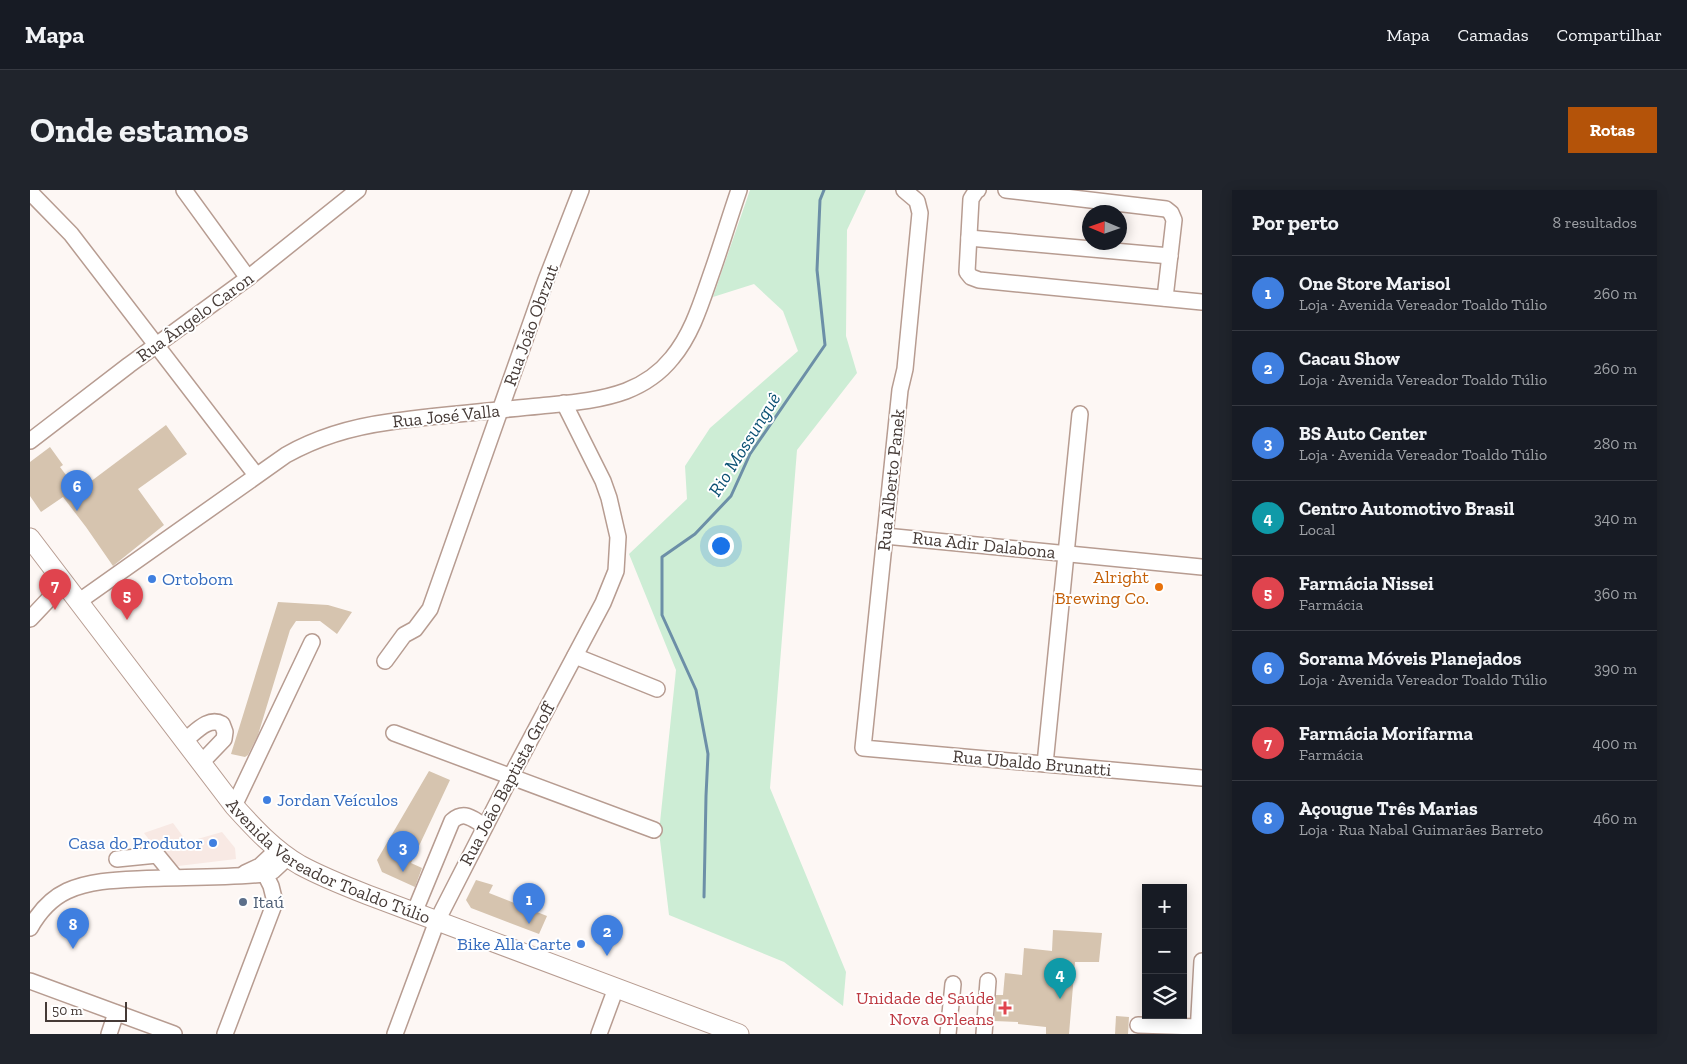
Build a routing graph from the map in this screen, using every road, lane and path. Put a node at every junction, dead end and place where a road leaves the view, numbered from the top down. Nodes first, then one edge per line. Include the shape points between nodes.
1 (184, 190) edge
2 (358, 190) edge
3 (581, 190) edge
4 (739, 190) edge
5 (904, 190) edge
6 (978, 190) edge
7 (1006, 190) edge
8 (30, 192) edge
9 (969, 238) junction
10 (1170, 256) junction
11 (248, 278) junction
12 (1202, 292) edge
13 (1165, 293) junction
14 (1202, 302) edge
15 (157, 345) junction
16 (564, 404) junction
17 (500, 410) junction
18 (1080, 414) dead end
19 (30, 441) edge
20 (256, 475) junction
21 (885, 536) junction
22 (30, 538) edge
23 (1066, 554) junction
24 (1202, 567) edge
25 (64, 583) junction
26 (78, 602) junction
27 (30, 619) edge
28 (312, 642) dead end
29 (575, 656) junction
30 (385, 661) dead end
31 (657, 689) dead end
32 (394, 733) dead end
33 (184, 741) junction
34 (863, 748) joint
35 (201, 764) junction
36 (1045, 764) junction
37 (511, 776) junction
38 (1202, 778) edge
39 (234, 806) junction
40 (485, 826) junction
41 (654, 830) dead end
42 (283, 853) junction
43 (117, 859) dead end
44 (265, 874) junction
45 (241, 875) junction
46 (175, 877) junction
47 (414, 912) junction
48 (437, 921) junction
49 (30, 928) edge
50 (1202, 961) edge
51 (30, 981) edge
52 (988, 981) dead end
53 (953, 984) dead end
54 (616, 988) junction
55 (116, 1013) junction
56 (1138, 1024) dead end
57 (148, 1030) edge
58 (1171, 1030) edge
59 (1198, 1031) edge
60 (109, 1034) edge
61 (174, 1034) edge
62 (225, 1034) edge
63 (395, 1034) edge
64 (599, 1034) edge
65 (739, 1034) edge
66 (948, 1034) edge
67 (984, 1034) edge

1 - 11 street
2 - 11 street, Rua Ângelo Caron
3 - 17 street, Rua João Obrzut
4 - 16 street, Rua José Valla via 699,309 672,359 646,382 628,390
5 - 21 street, Rua Alberto Panek via 919,203 920,213
6 - 9 street via 972,199
7 - 10 street via 1166,209 1174,220
8 - 15 street via 71,234
9 - 10 street
9 - 13 street via 967,272 979,280
10 - 13 street
11 - 15 street, Rua Ângelo Caron
12 - 13 street
13 - 14 street
15 - 19 street, Rua Ângelo Caron
15 - 20 street
16 - 17 street, Rua José Valla
16 - 29 street, Rua João Baptista Groff via 602,481 618,537 616,571
17 - 20 street, Rua José Valla via 412,419 342,431 303,445
17 - 30 street, Rua João Obrzut via 428,613 415,629 404,635
18 - 23 street
20 - 26 street, Rua José Valla
21 - 23 street, Rua Adir Dalabona
21 - 34 street, Rua Alberto Panek
22 - 25 main road, Avenida Vereador Toaldo Túlio
23 - 24 street, Rua Adir Dalabona
23 - 36 street
25 - 26 main road, Avenida Vereador Toaldo Túlio
25 - 27 street
26 - 33 main road, Avenida Vereador Toaldo Túlio
28 - 39 street
29 - 31 street
29 - 37 street, Rua João Baptista Groff
32 - 37 street
33 - 35 main road, Avenida Vereador Toaldo Túlio
33 - 35 street via 209,722 222,724 224,739
34 - 36 street, Rua Ubaldo Brunatti
35 - 39 main road, Avenida Vereador Toaldo Túlio
36 - 38 street, Rua Ubaldo Brunatti
37 - 40 street, Rua João Baptista Groff
37 - 41 street
39 - 42 main road, Avenida Vereador Toaldo Túlio
40 - 47 street via 466,815 452,821
40 - 48 street, Rua João Baptista Groff
42 - 44 street via 273,871
42 - 45 street
42 - 47 main road, Avenida Vereador Toaldo Túlio via 328,879
43 - 46 street via 156,855
44 - 45 street
44 - 62 street via 275,902
45 - 46 street
46 - 49 street via 78,886 43,908
47 - 48 main road, Avenida Vereador Toaldo Túlio
48 - 54 main road, Avenida Vereador Toaldo Túlio
48 - 63 street, Rua João Baptista Groff
50 - 59 street
51 - 55 street
52 - 67 street
53 - 66 street
54 - 64 street
54 - 65 main road, Avenida Vereador Toaldo Túlio
55 - 57 street
55 - 60 street
56 - 58 street
57 - 61 street
58 - 59 street

